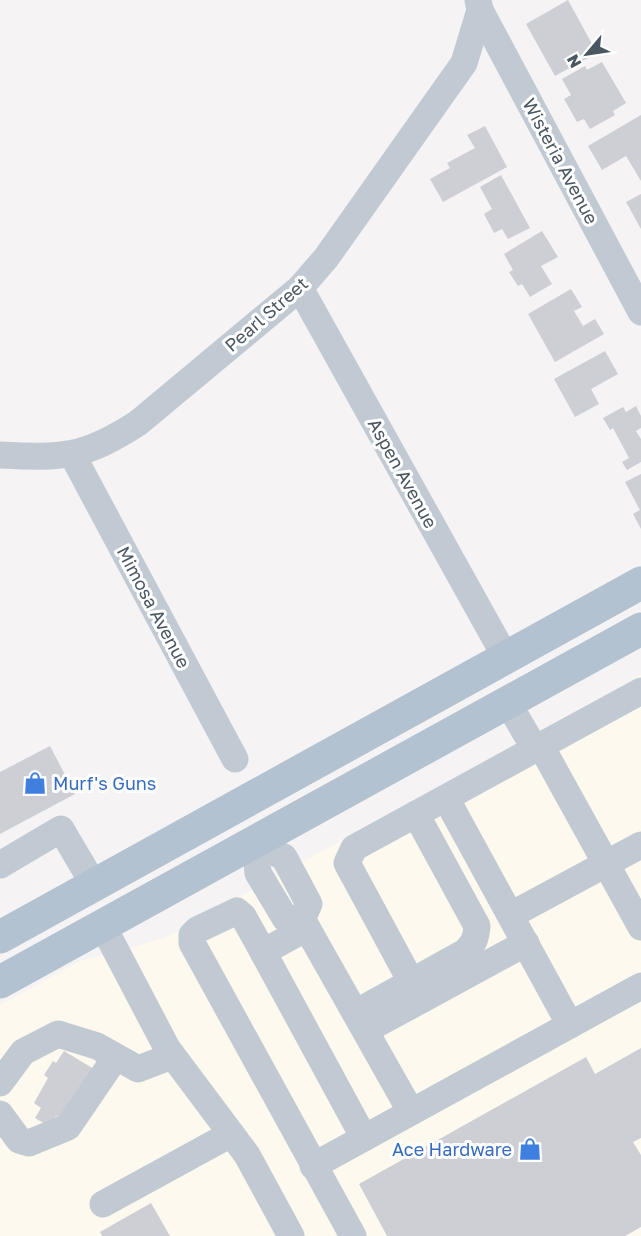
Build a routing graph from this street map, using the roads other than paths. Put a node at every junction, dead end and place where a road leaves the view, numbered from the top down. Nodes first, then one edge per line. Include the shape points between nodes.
1 (479, 5) edge
2 (300, 288) junction
3 (641, 312) edge
4 (0, 455) edge
5 (73, 456) junction
6 (641, 583) edge
7 (641, 629) edge
8 (506, 658) junction
9 (641, 691) edge
10 (508, 703) junction
11 (538, 748) junction
12 (235, 759) dead end
13 (446, 798) junction
14 (234, 808) junction
15 (416, 814) junction
16 (255, 844) junction
17 (641, 845) edge
18 (606, 864) junction
19 (0, 865) edge
20 (94, 885) junction
21 (511, 915) junction
22 (304, 924) junction
23 (103, 926) junction
24 (641, 927) edge
25 (0, 937) edge
26 (526, 943) junction
27 (263, 952) junction
28 (0, 982) edge
29 (641, 987) edge
30 (416, 991) junction
31 (361, 1021) junction
32 (570, 1025) junction
33 (172, 1056) junction
34 (115, 1058) junction
35 (0, 1083) edge
36 (411, 1112) junction
37 (0, 1113) edge
38 (231, 1134) junction
39 (364, 1138) junction
40 (313, 1166) junction
41 (103, 1204) dead end
42 (291, 1236) edge
43 (352, 1236) edge

1 - 2 street, Pearl Street via 464,63 326,258
1 - 3 street, Wisteria Avenue
2 - 5 street, Pearl Street via 138,423 111,441
2 - 8 street, Aspen Avenue
4 - 5 street, Pearl Street
5 - 12 street, Mimosa Avenue
6 - 8 main road
7 - 10 main road
8 - 14 main road
9 - 11 street
10 - 11 street
10 - 16 main road
11 - 13 street
11 - 18 street
13 - 15 street
13 - 21 street
14 - 16 main road
14 - 20 main road
15 - 30 street via 477,926 473,945
15 - 30 street via 354,848 347,863
16 - 22 street via 258,873 285,918
16 - 23 main road
17 - 18 street
18 - 21 street
18 - 24 street
19 - 20 street via 61,829
20 - 25 main road
21 - 26 street
22 - 27 street
22 - 31 street
23 - 28 main road
23 - 33 street
26 - 30 street
26 - 32 street
27 - 39 street
27 - 40 street via 237,911 192,935 192,943
29 - 32 street
30 - 31 street
31 - 36 street
32 - 36 street
33 - 34 street via 138,1069
33 - 38 street
34 - 35 street via 97,1046 58,1034 23,1052
34 - 37 street via 68,1127 29,1143 20,1140
36 - 39 street
38 - 41 street
38 - 42 street via 247,1155
39 - 40 street
40 - 43 street

